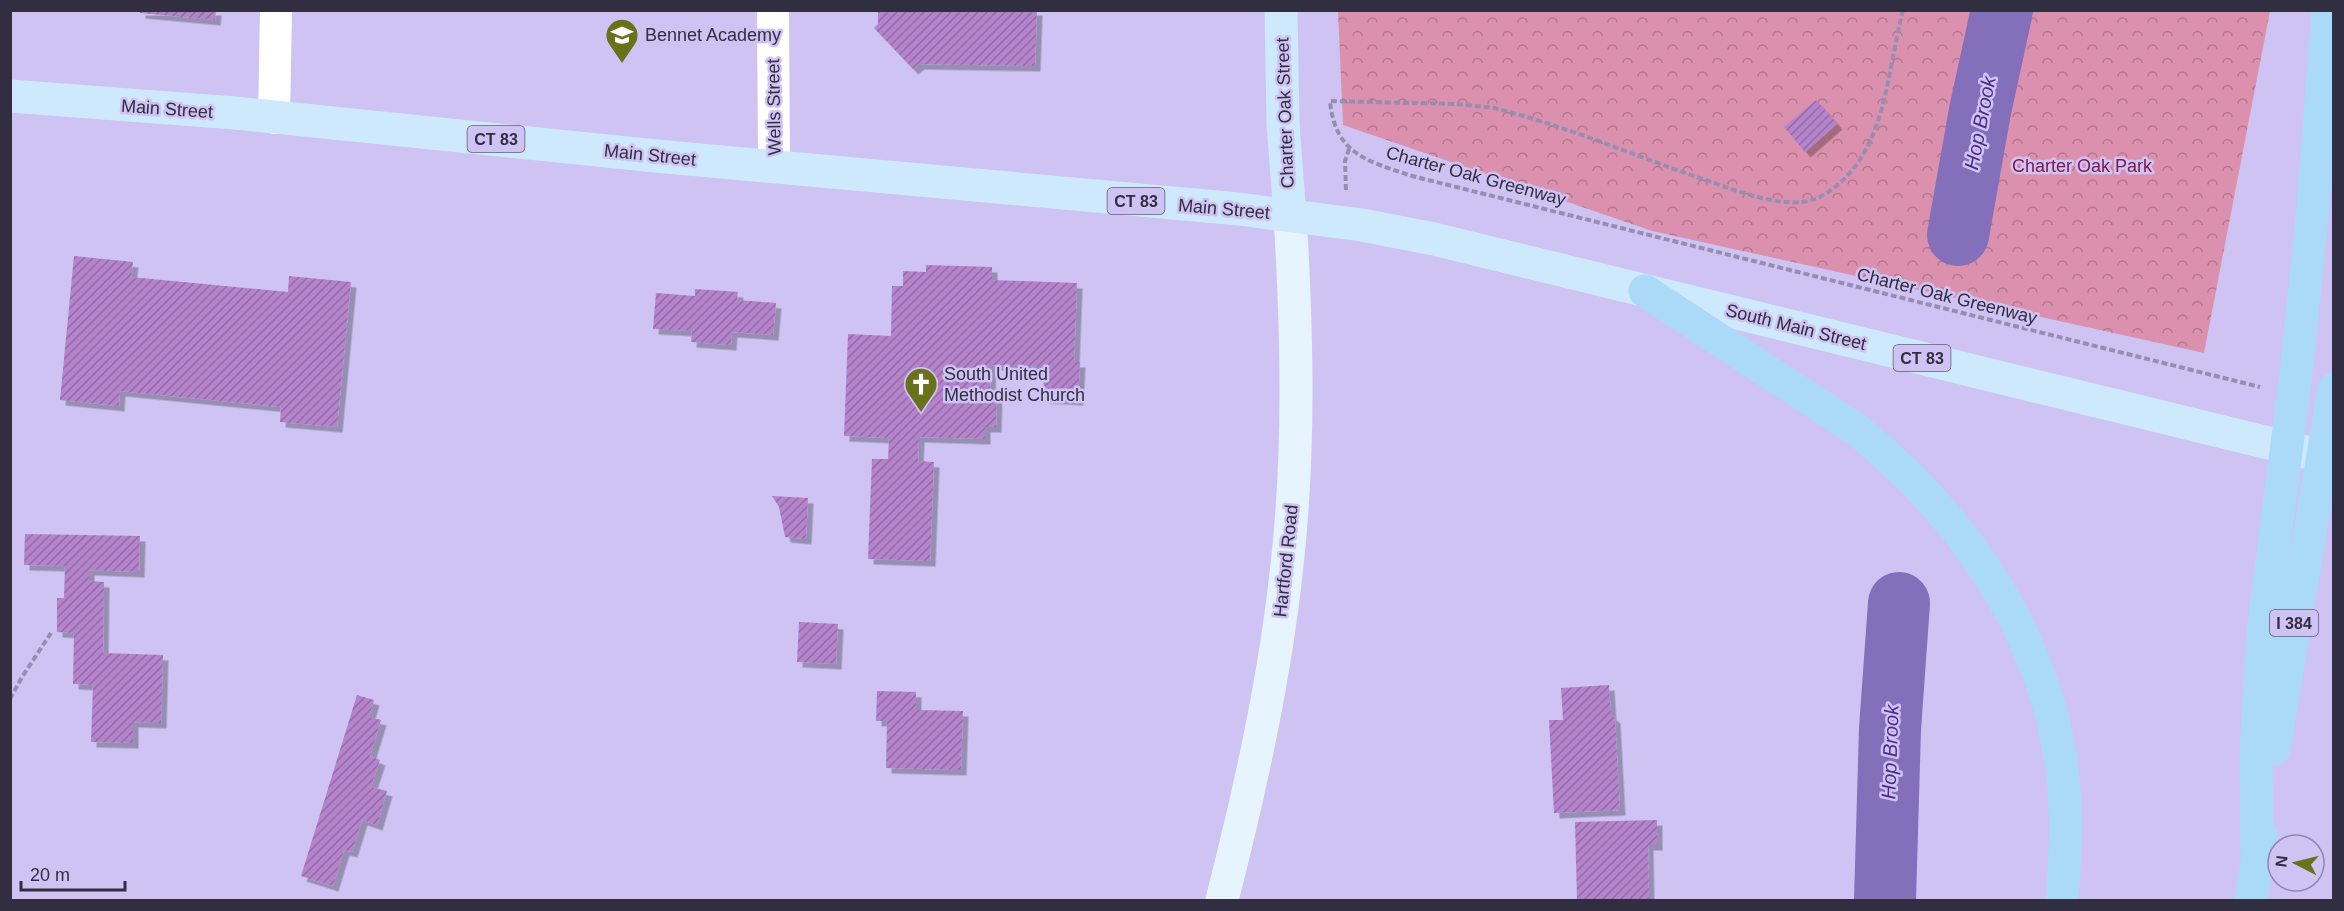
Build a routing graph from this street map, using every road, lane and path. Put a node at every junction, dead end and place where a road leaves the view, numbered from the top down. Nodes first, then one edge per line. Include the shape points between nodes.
1 (276, 10) edge
2 (773, 10) edge
3 (1281, 10) edge
4 (1902, 10) edge
5 (2328, 10) edge
6 (10, 96) edge
7 (274, 118) junction
8 (774, 167) junction
9 (1290, 215) junction
10 (1646, 291) junction
11 (2206, 374) dead end
12 (2334, 389) edge
13 (2334, 459) edge
14 (51, 633) dead end
15 (10, 699) edge
16 (2258, 856) junction
17 (1222, 900) edge
18 (2062, 900) edge
19 (2251, 900) edge

1 - 7 street
2 - 8 street, Wells Street
3 - 9 main road, Charter Oak Street via 1283,124
4 - 11 path, Charter Oak Greenway via 1882,103 1865,152 1846,176 1824,194 1807,201 1787,202 1723,186 1494,108 1330,101 1331,115 1334,128 1349,149 1412,176
5 - 16 highway via 2298,362 2263,631 2256,752
6 - 7 main road, Main Street / CT 83
7 - 8 main road, Main Street / CT 83
8 - 9 main road, Main Street / CT 83
9 - 10 main road, South Main Street / CT 83 via 1434,239
9 - 17 main road, Hartford Road via 1295,404 1287,564 1262,728
10 - 13 main road, South Main Street / CT 83
10 - 18 highway via 1872,442 1934,500 1980,559 2032,657 2054,725 2064,786
12 - 16 highway, I 384
14 - 15 path
16 - 19 highway, I 384

